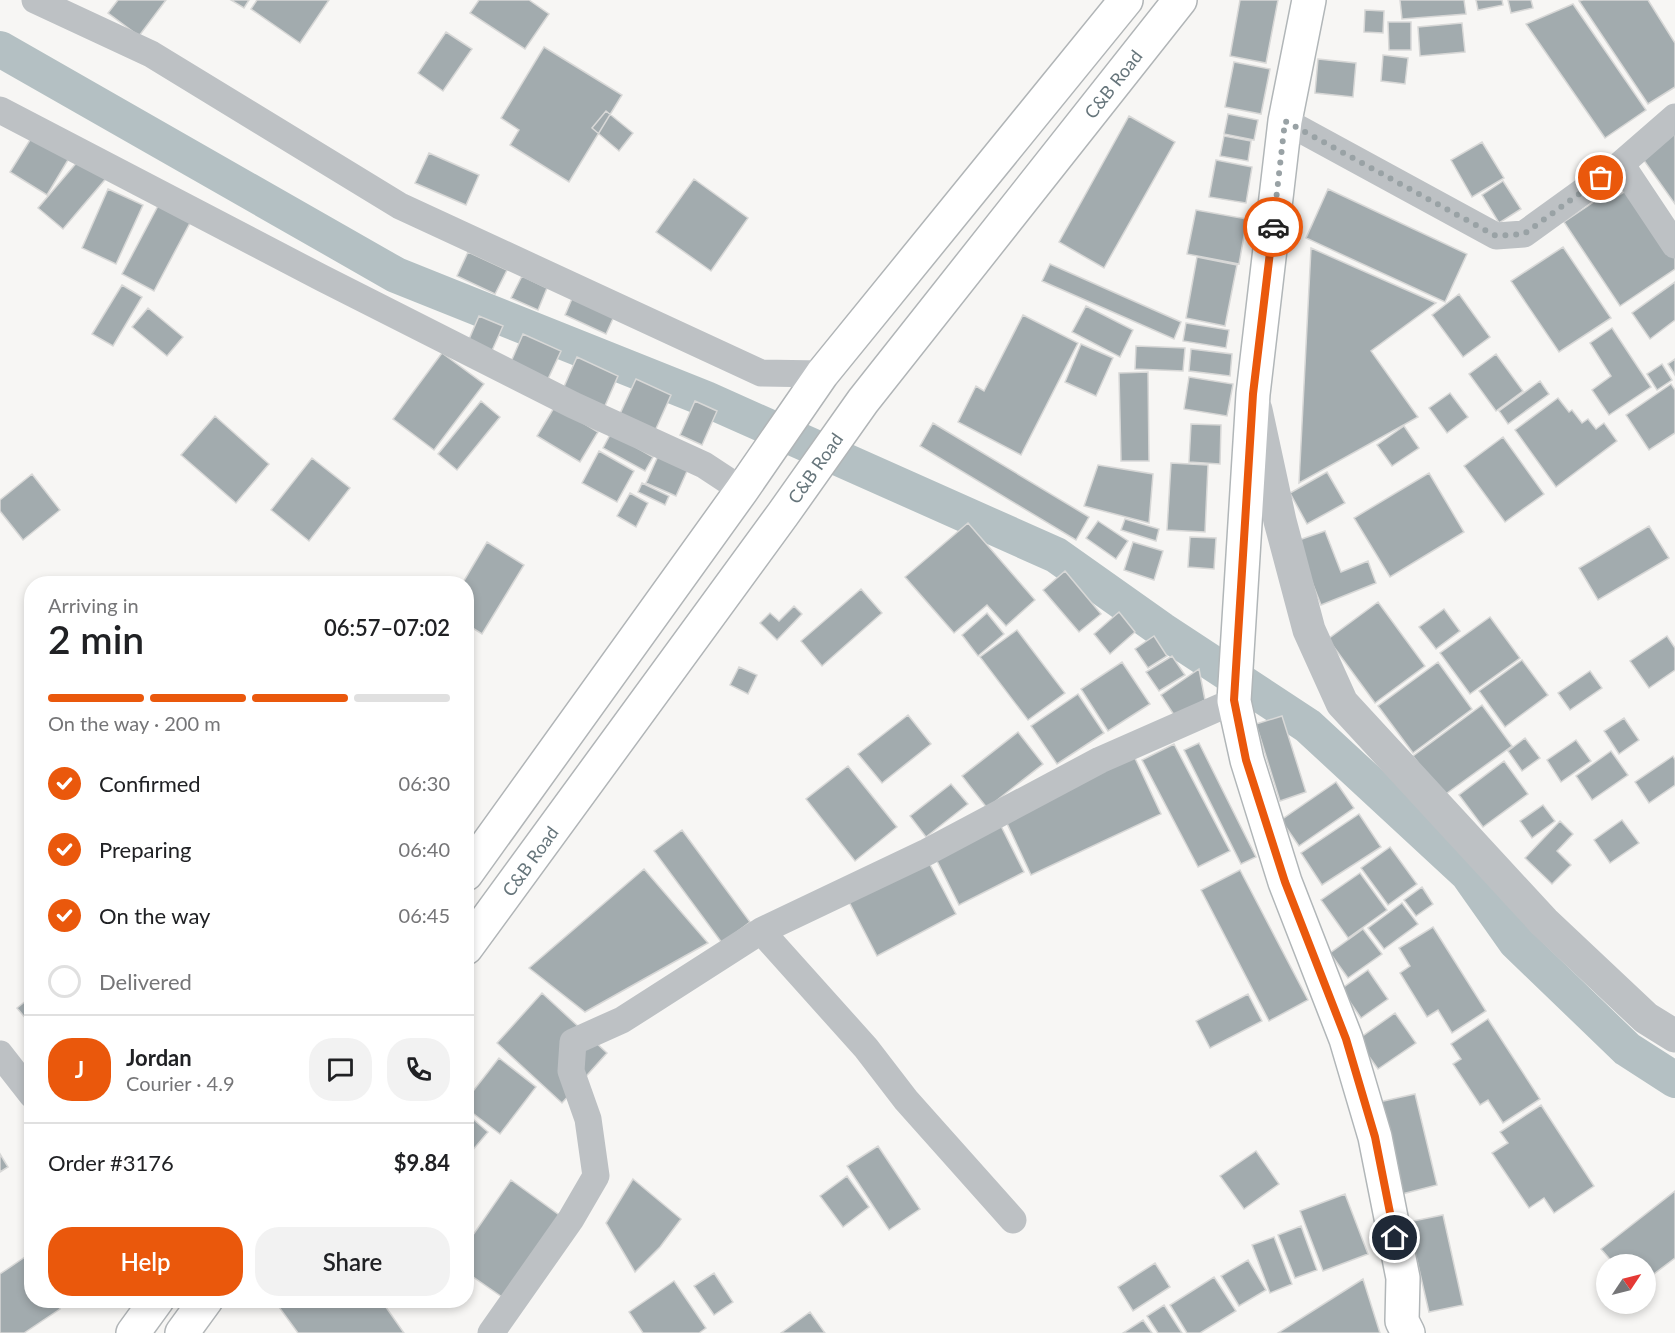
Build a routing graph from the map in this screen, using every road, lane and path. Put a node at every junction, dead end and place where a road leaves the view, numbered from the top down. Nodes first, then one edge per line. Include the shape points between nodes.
1 (35, 0) edge
2 (1126, 0) edge
3 (1180, 0) edge
4 (1309, 0) edge
5 (0, 110) edge
6 (1675, 117) edge
7 (1285, 121) junction
8 (1621, 164) junction
9 (1675, 245) edge
10 (822, 374) junction
11 (1253, 394) junction
12 (742, 490) junction
13 (1234, 700) junction
14 (474, 863) edge
15 (761, 931) junction
16 (474, 937) edge
17 (1675, 1036) edge
18 (0, 1054) edge
19 (24, 1085) edge
20 (1013, 1220) dead end
21 (151, 1308) edge
22 (200, 1308) edge
23 (133, 1333) edge
24 (182, 1333) edge
25 (491, 1333) edge
26 (1408, 1333) edge

1 - 10 street via 151,54 400,206 761,374
2 - 10 main road
3 - 16 main road, C&B Road via 862,401
4 - 7 main road
5 - 12 street via 563,399 704,465
6 - 8 street
7 - 8 street via 1496,236 1524,234
7 - 11 main road
8 - 9 street
10 - 12 main road
11 - 13 main road
11 - 17 street via 1309,630 1342,703 1544,922 1646,1018
12 - 14 main road
13 - 15 street via 1100,760 927,852
13 - 26 main road via 1246,760 1285,882 1346,1039 1375,1137 1403,1278 1402,1321
15 - 20 street
15 - 25 street via 622,1020 573,1042 571,1071 588,1119 596,1176 571,1219
18 - 19 street
21 - 23 main road
22 - 24 main road

